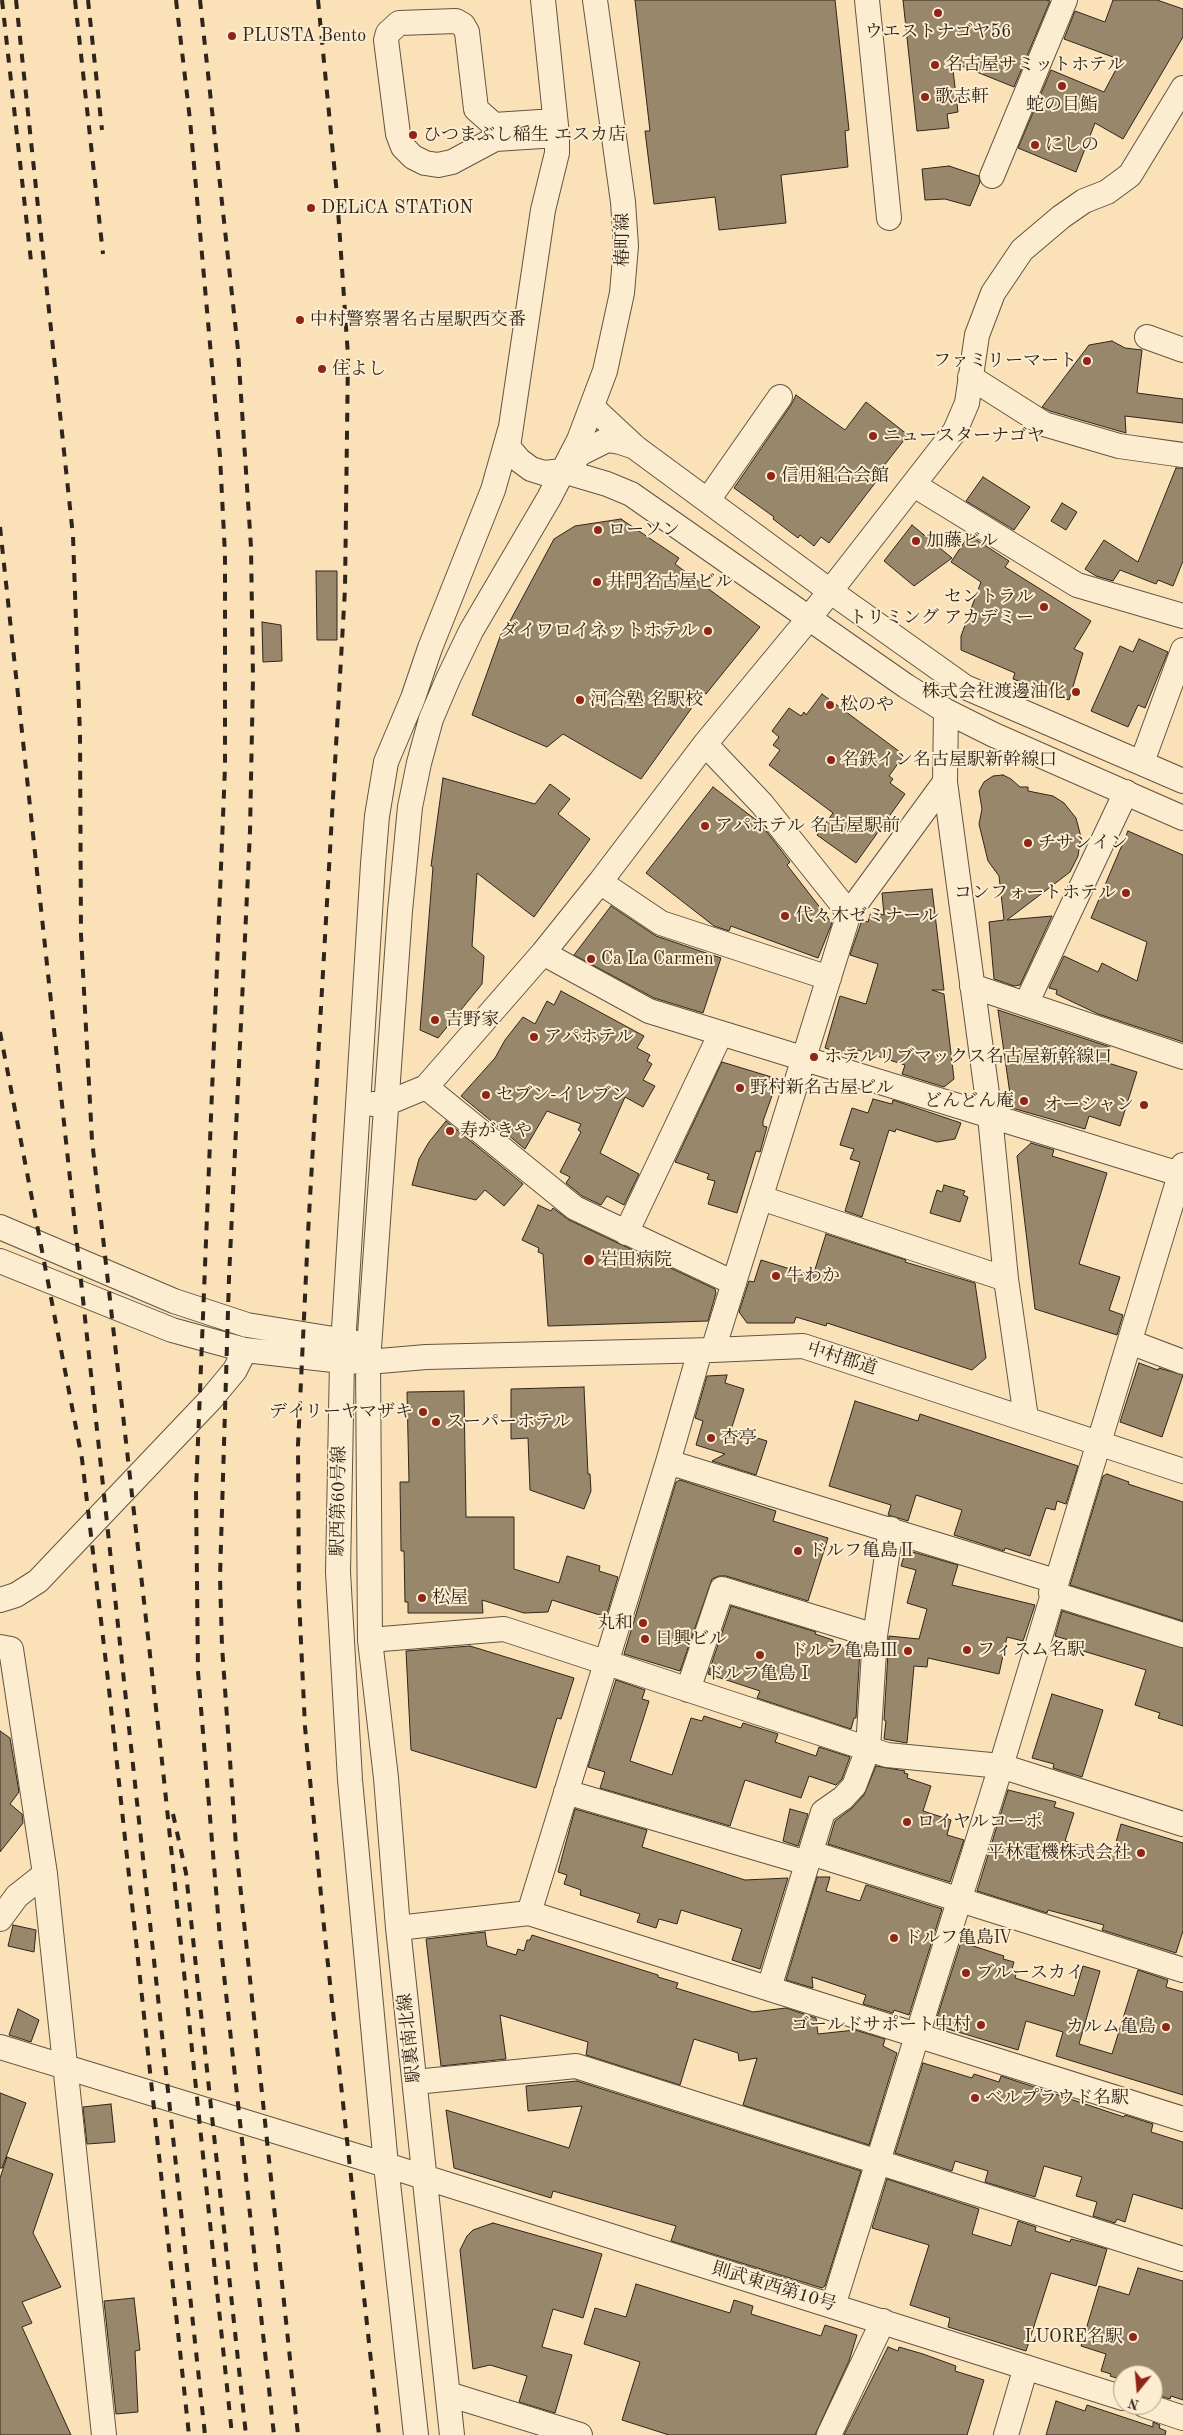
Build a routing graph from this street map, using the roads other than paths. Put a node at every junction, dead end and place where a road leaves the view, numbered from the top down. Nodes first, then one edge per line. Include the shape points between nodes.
1 (543, 0) edge
2 (595, 0) edge
3 (866, 0) edge
4 (1066, 0) edge
5 (1183, 88) edge
6 (556, 128) junction
7 (992, 176) dead end
8 (889, 218) dead end
9 (1147, 337) dead end
10 (1183, 350) edge
11 (970, 377) junction
12 (780, 397) dead end
13 (592, 407) junction
14 (510, 430) junction
15 (636, 448) junction
16 (1183, 456) edge
17 (563, 471) junction
18 (914, 485) junction
19 (708, 500) junction
20 (830, 591) junction
21 (1183, 616) edge
22 (810, 617) junction
23 (1183, 650) edge
24 (413, 698) junction
25 (946, 711) junction
26 (705, 744) junction
27 (1142, 762) junction
28 (1183, 781) edge
29 (945, 782) junction
30 (1126, 792) junction
31 (1183, 818) edge
32 (600, 882) junction
33 (848, 913) junction
34 (543, 953) junction
35 (829, 978) junction
36 (972, 986) junction
37 (1026, 1004) junction
38 (721, 1033) junction
39 (1183, 1057) edge
40 (805, 1059) junction
41 (426, 1087) junction
42 (358, 1104) junction
43 (385, 1104) junction
44 (990, 1116) junction
45 (1182, 1172) edge
46 (761, 1198) junction
47 (0, 1227) edge
48 (626, 1233) junction
49 (0, 1261) edge
50 (1006, 1279) junction
51 (734, 1283) junction
52 (1130, 1342) junction
53 (245, 1350) junction
54 (706, 1350) junction
55 (342, 1351) junction
56 (368, 1353) junction
57 (1183, 1362) edge
58 (1026, 1418) junction
59 (1098, 1443) junction
60 (668, 1462) junction
61 (1183, 1471) edge
62 (891, 1529) junction
63 (1053, 1587) junction
64 (0, 1600) edge
65 (1183, 1635) edge
66 (875, 1636) junction
67 (342, 1640) joint
68 (370, 1640) junction
69 (0, 1647) edge
70 (606, 1663) junction
71 (688, 1690) junction
72 (868, 1749) junction
73 (1001, 1766) junction
74 (566, 1792) junction
75 (1183, 1824) edge
76 (809, 1858) junction
77 (45, 1874) junction
78 (959, 1900) junction
79 (529, 1913) junction
80 (0, 1919) edge
81 (398, 1928) junction
82 (1183, 1970) edge
83 (768, 1988) junction
84 (917, 2036) junction
85 (0, 2046) edge
86 (66, 2068) junction
87 (415, 2082) junction
88 (1183, 2119) edge
89 (878, 2163) junction
90 (386, 2165) junction
91 (425, 2178) junction
92 (1183, 2259) edge
93 (833, 2306) junction
94 (883, 2321) junction
95 (1026, 2367) junction
96 (448, 2394) junction
97 (1113, 2395) edge
98 (1163, 2411) edge
99 (1183, 2418) edge
100 (104, 2435) edge
101 (416, 2435) edge
102 (452, 2435) edge
103 (580, 2435) edge
104 (829, 2435) edge
105 (1006, 2435) edge

1 - 6 street
2 - 13 street, 椿町線 via 623,202 626,246 613,338
3 - 8 street
4 - 7 street
5 - 11 street via 1130,175 1107,192 1060,217 1022,250 993,293 977,335
6 - 6 street via 495,139 452,162 438,165 413,157 403,147 398,134 386,40 388,33 399,23 456,22 462,25 467,32 476,109 494,125
6 - 14 street via 555,166 543,210
9 - 10 street
11 - 16 street via 1044,424 1119,446
11 - 18 street via 967,403 955,432
12 - 19 street
13 - 15 street
13 - 17 street, 椿町線
14 - 17 street via 508,447 519,460 544,473
14 - 24 street via 493,490
15 - 17 street via 607,440 581,453
15 - 19 street
17 - 22 street via 631,494
17 - 24 street via 537,492 527,522
17 - 43 street, 駅西第60号線 via 471,631 428,728 418,762 410,807 400,910
18 - 20 street
18 - 21 street via 1077,585
19 - 20 street
20 - 22 street
20 - 27 street via 965,687
22 - 25 street
22 - 26 street
23 - 27 street
24 - 42 street, 駅西第60号線 via 386,762 377,816
25 - 29 street
25 - 30 street
26 - 32 street
26 - 33 street via 762,804
27 - 28 street
29 - 33 street
29 - 36 street
30 - 31 street
30 - 37 street
32 - 34 street
32 - 35 street via 661,923
33 - 35 street
34 - 38 street via 649,1012
34 - 41 street
35 - 40 street
36 - 37 street
36 - 44 street
37 - 39 street
38 - 40 street
38 - 48 street
40 - 44 street
40 - 46 street
41 - 43 street
41 - 48 street via 575,1208
42 - 43 street
42 - 55 street, 駅西第60号線
43 - 56 street, 駅西第60号線
44 - 45 street
44 - 50 street
45 - 52 street
46 - 50 street
46 - 51 street
47 - 55 street via 174,1301
48 - 51 street
49 - 53 street via 172,1330
50 - 58 street
51 - 54 street
52 - 57 street
52 - 59 street
53 - 55 street
53 - 64 street via 235,1370 211,1399 38,1581 16,1595
54 - 56 street, 中村郡道 via 426,1357
54 - 58 street, 中村郡道 via 803,1346
54 - 60 street
55 - 56 street, 中村郡道
55 - 67 street, 駅西第60号線 via 338,1572
56 - 68 street, 駅西第60号線
58 - 59 street, 中村郡道
59 - 61 street, 中村郡道
59 - 63 street
60 - 62 street
60 - 70 street
62 - 63 street
62 - 66 street
63 - 65 street
63 - 73 street
66 - 71 street via 722,1589
66 - 72 street
67 - 90 street, 駅裏南北線 via 350,1780
68 - 70 street via 504,1629
68 - 81 street, 駅裏南北線 via 386,1778
69 - 77 street via 10,1649
70 - 71 street
70 - 74 street
71 - 72 street
72 - 73 street via 887,1756
72 - 76 street via 854,1786 823,1812
73 - 75 street
73 - 78 street
74 - 76 street
74 - 79 street
76 - 78 street
76 - 83 street
77 - 80 street via 17,1896
77 - 86 street
78 - 82 street
78 - 84 street
79 - 81 street
79 - 83 street
81 - 87 street, 駅裏南北線
83 - 84 street
84 - 88 street
84 - 89 street
85 - 86 street, 則武東西第10号
86 - 90 street, 則武東西第10号
86 - 100 street
87 - 89 street via 576,2066
87 - 91 street, 駅裏南北線
89 - 92 street
89 - 93 street
90 - 91 street, 則武東西第10号
90 - 101 street, 駅裏南北線
91 - 93 street, 則武東西第10号
91 - 96 street, 駅裏南北線
93 - 94 street, 則武東西第10号
94 - 95 street, 則武東西第10号
94 - 104 street
95 - 97 street, 則武東西第10号
95 - 105 street
96 - 102 street, 駅裏南北線
96 - 103 street
98 - 99 street

